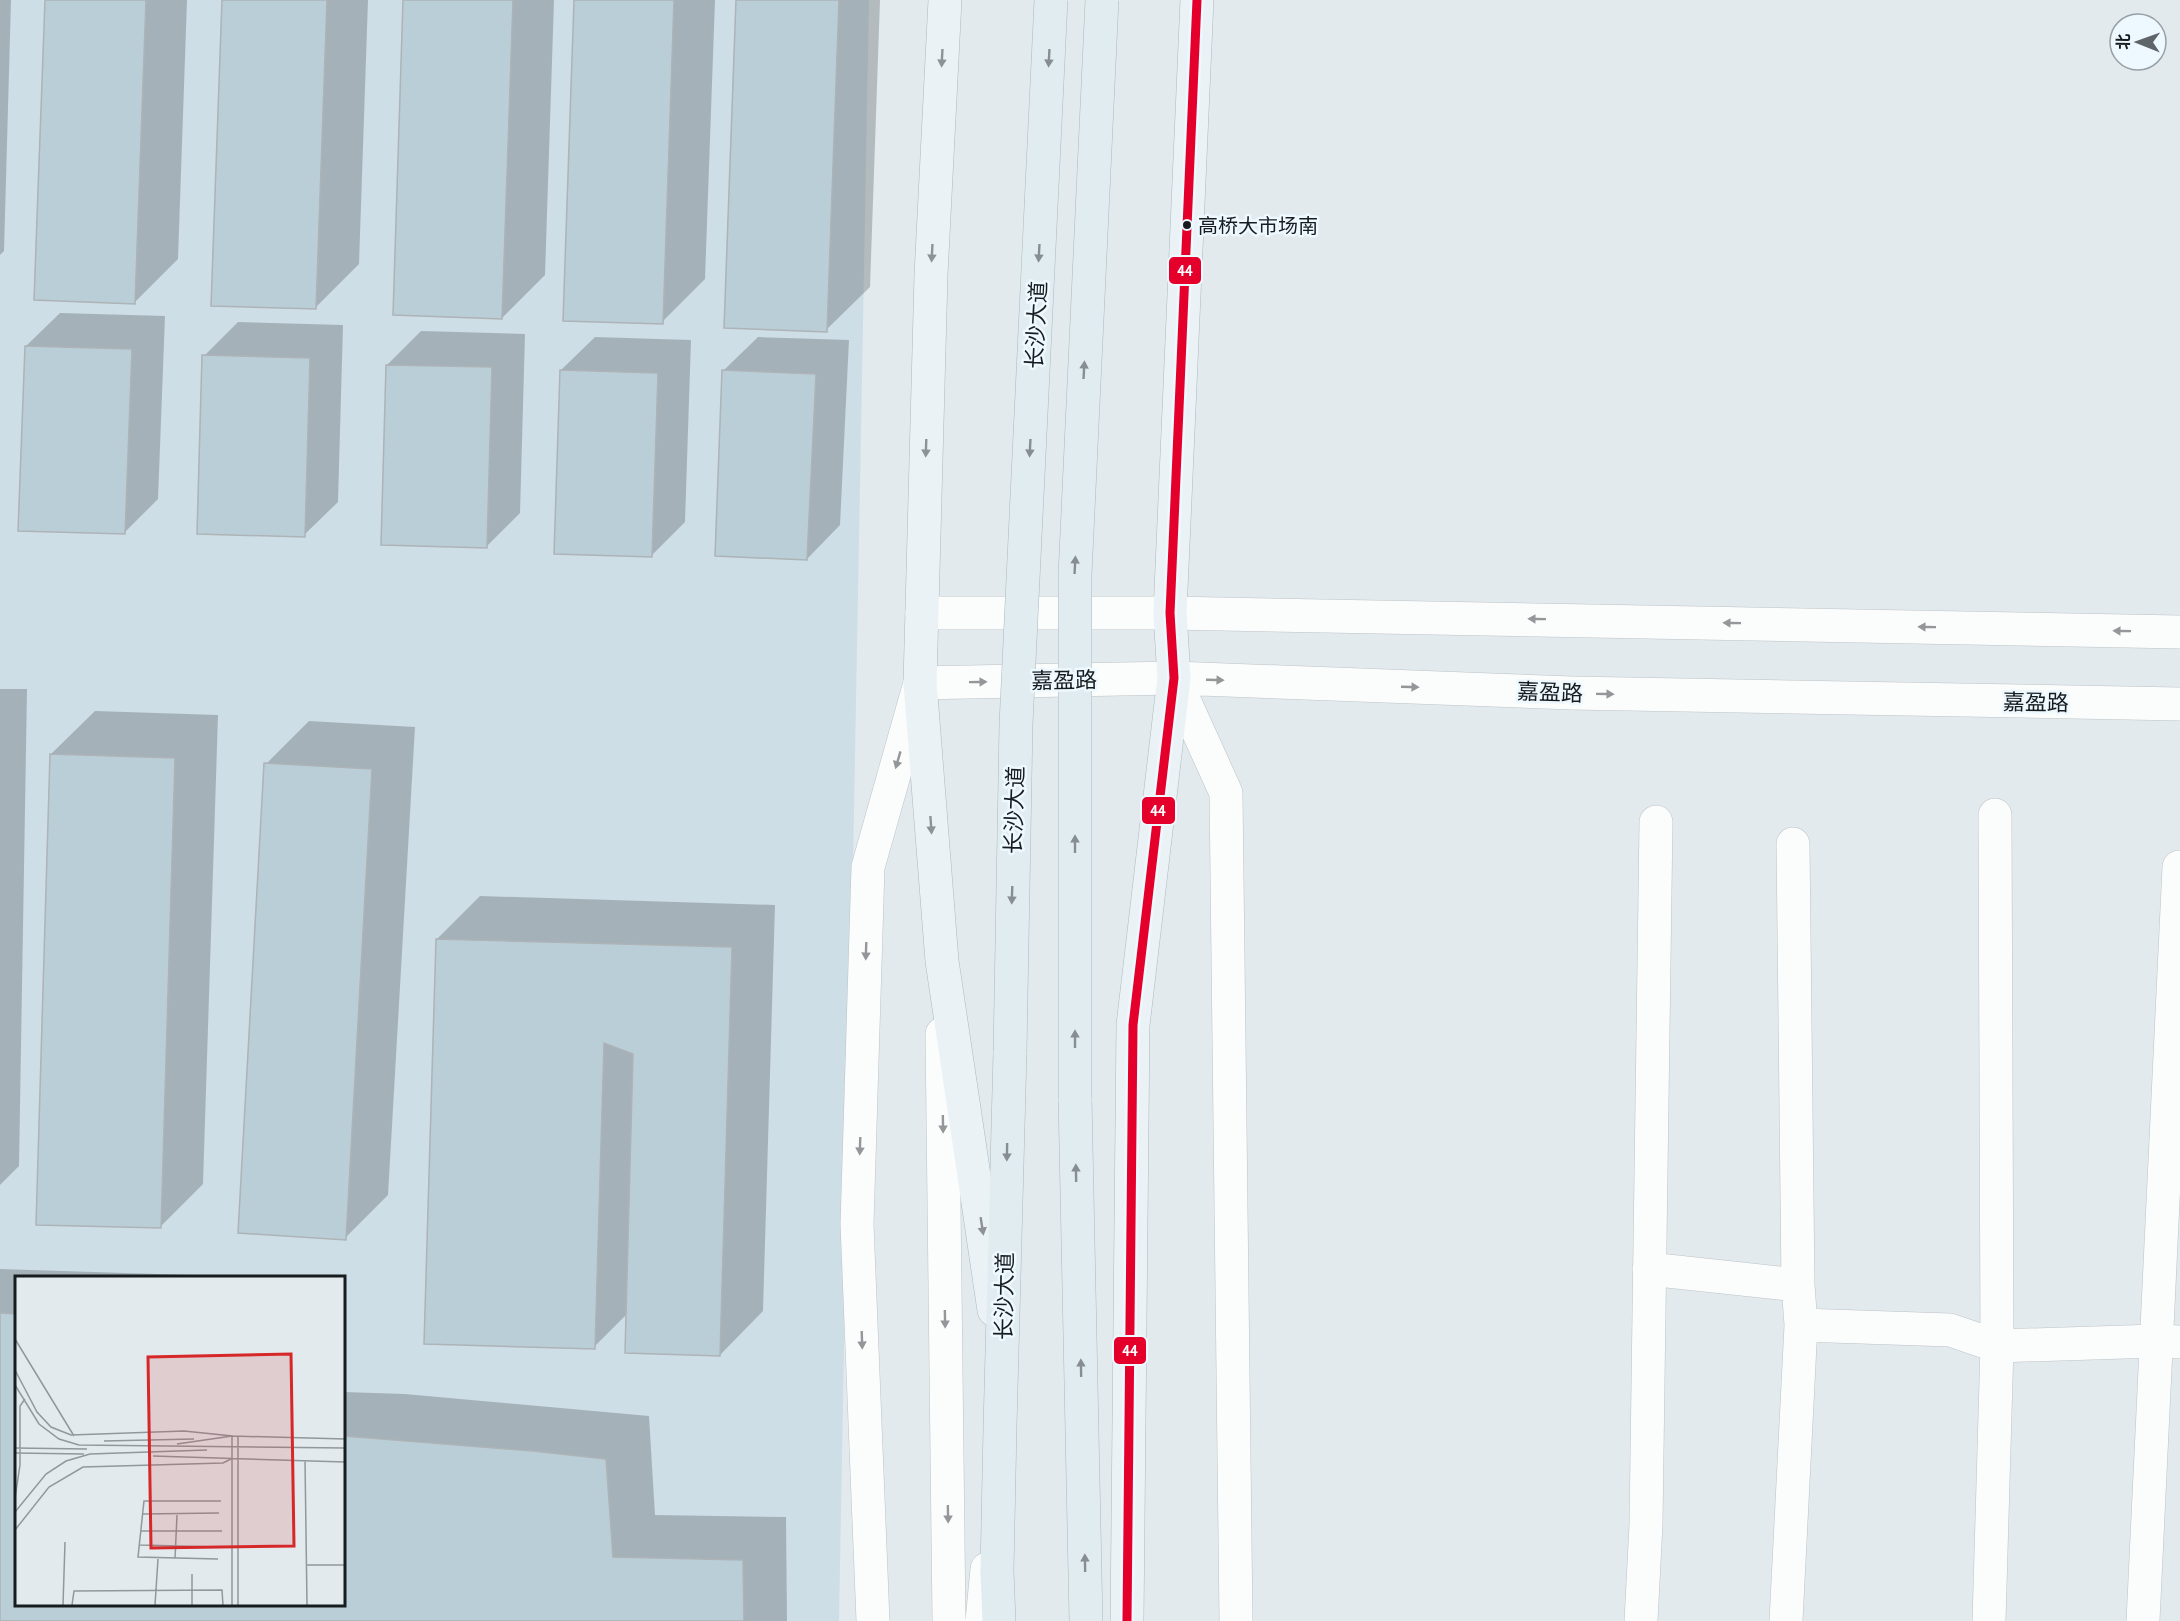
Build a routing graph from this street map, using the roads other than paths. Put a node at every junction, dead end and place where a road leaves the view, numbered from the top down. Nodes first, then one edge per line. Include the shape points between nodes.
1 (945, 0) edge
2 (1051, 0) edge
3 (1102, 0) edge
4 (1197, 0) edge
5 (1170, 612) junction
6 (922, 613) junction
7 (2180, 632) edge
8 (1174, 678) junction
9 (920, 683) junction
10 (2180, 704) edge
11 (1995, 815) dead end
12 (1656, 822) dead end
13 (1793, 844) dead end
14 (2179, 867) edge
15 (942, 961) junction
16 (1650, 1269) junction
17 (1798, 1285) junction
18 (1801, 1325) junction
19 (2168, 1341) edge
20 (1997, 1346) junction
21 (1002, 1359) junction
22 (1000, 1427) junction
23 (873, 1621) edge
24 (949, 1621) edge
25 (982, 1621) edge
26 (999, 1621) edge
27 (1086, 1621) edge
28 (1127, 1621) edge
29 (1236, 1621) edge
30 (1641, 1621) edge
31 (1786, 1621) edge
32 (1989, 1621) edge
33 (2143, 1621) edge

1 -> 6 main road via 931,275
2 -> 21 highway, 长沙大道, bridge via 1016,724
27 -> 3 highway, bridge via 1075,1098 1075,576
4 - 5 main road
5 - 6 street
7 -> 5 street
5 - 8 main road
6 - 9 main road
9 -> 8 street, 嘉盈路
8 -> 10 street, 嘉盈路 via 1572,693
8 - 28 main road via 1133,1025
8 - 29 street via 1226,793
9 -> 15 main road
9 -> 23 street via 868,867 857,1224
11 - 20 street
12 - 16 street
13 - 17 street
14 - 19 street
15 -> 21 main road
15 -> 24 street
16 - 17 street
16 - 30 street
17 - 18 street
18 - 20 street via 1950,1330
18 - 31 street
19 - 20 street
19 - 33 street
20 - 32 street
21 - 22 highway, 长沙大道
22 - 25 street
22 - 26 highway, 长沙大道

